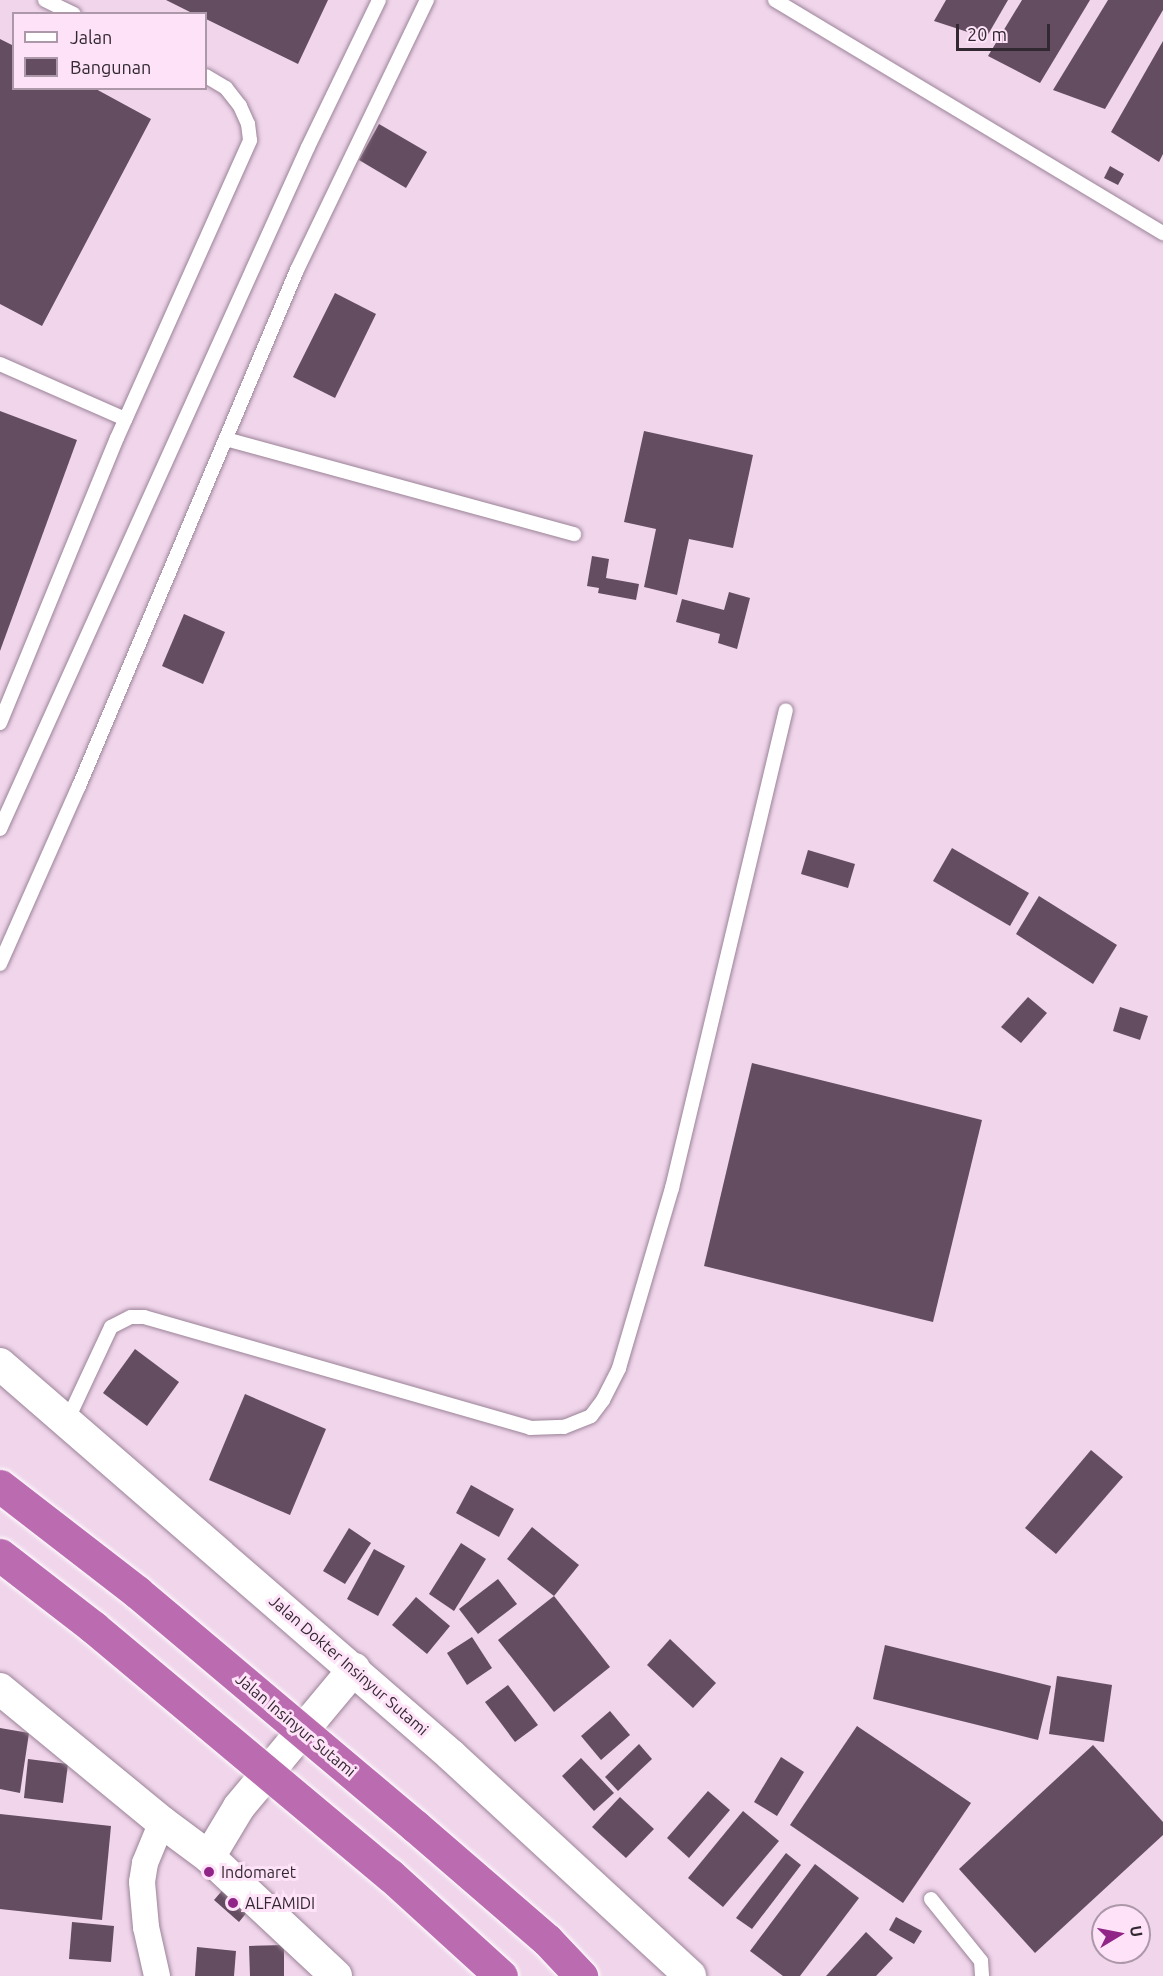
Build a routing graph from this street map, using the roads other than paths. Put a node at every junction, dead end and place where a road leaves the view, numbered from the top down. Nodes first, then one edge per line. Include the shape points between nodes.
1 (45, 0) edge
2 (379, 0) edge
3 (427, 0) edge
4 (775, 0) edge
5 (70, 12) edge
6 (207, 77) edge
7 (1163, 233) edge
8 (0, 364) edge
9 (125, 419) junction
10 (226, 439) junction
11 (574, 534) dead end
12 (786, 710) dead end
13 (0, 723) edge
14 (0, 829) edge
15 (0, 964) edge
16 (0, 1364) edge
17 (67, 1421) junction
18 (0, 1486) edge
19 (0, 1556) edge
20 (354, 1669) junction
21 (0, 1689) edge
22 (162, 1822) junction
23 (209, 1857) junction
24 (931, 1899) dead end
25 (157, 1976) edge
26 (336, 1976) edge
27 (501, 1976) edge
28 (581, 1976) edge
29 (690, 1976) edge
30 (982, 1976) edge

1 - 5 lane
2 - 14 lane via 308,147
3 - 10 lane via 297,270
4 - 7 lane
6 - 9 lane via 226,88 240,106 250,140
8 - 9 lane
9 - 13 lane
10 - 11 lane
10 - 15 lane
12 - 17 lane via 672,1188 620,1368 591,1416 564,1428 530,1428 131,1317 111,1327
16 - 17 street, Jalan Dokter Insinyur Sutami
17 - 20 street, Jalan Dokter Insinyur Sutami
18 - 28 highway, Jalan Insinyur Sutami, bridge via 164,1614 547,1940
19 - 27 highway, bridge via 93,1627 345,1837
20 - 23 street via 239,1808
20 - 29 street, Jalan Dokter Insinyur Sutami
21 - 22 street
22 - 23 street
22 - 25 street via 142,1882 146,1927
23 - 26 street
24 - 30 lane via 981,1961

